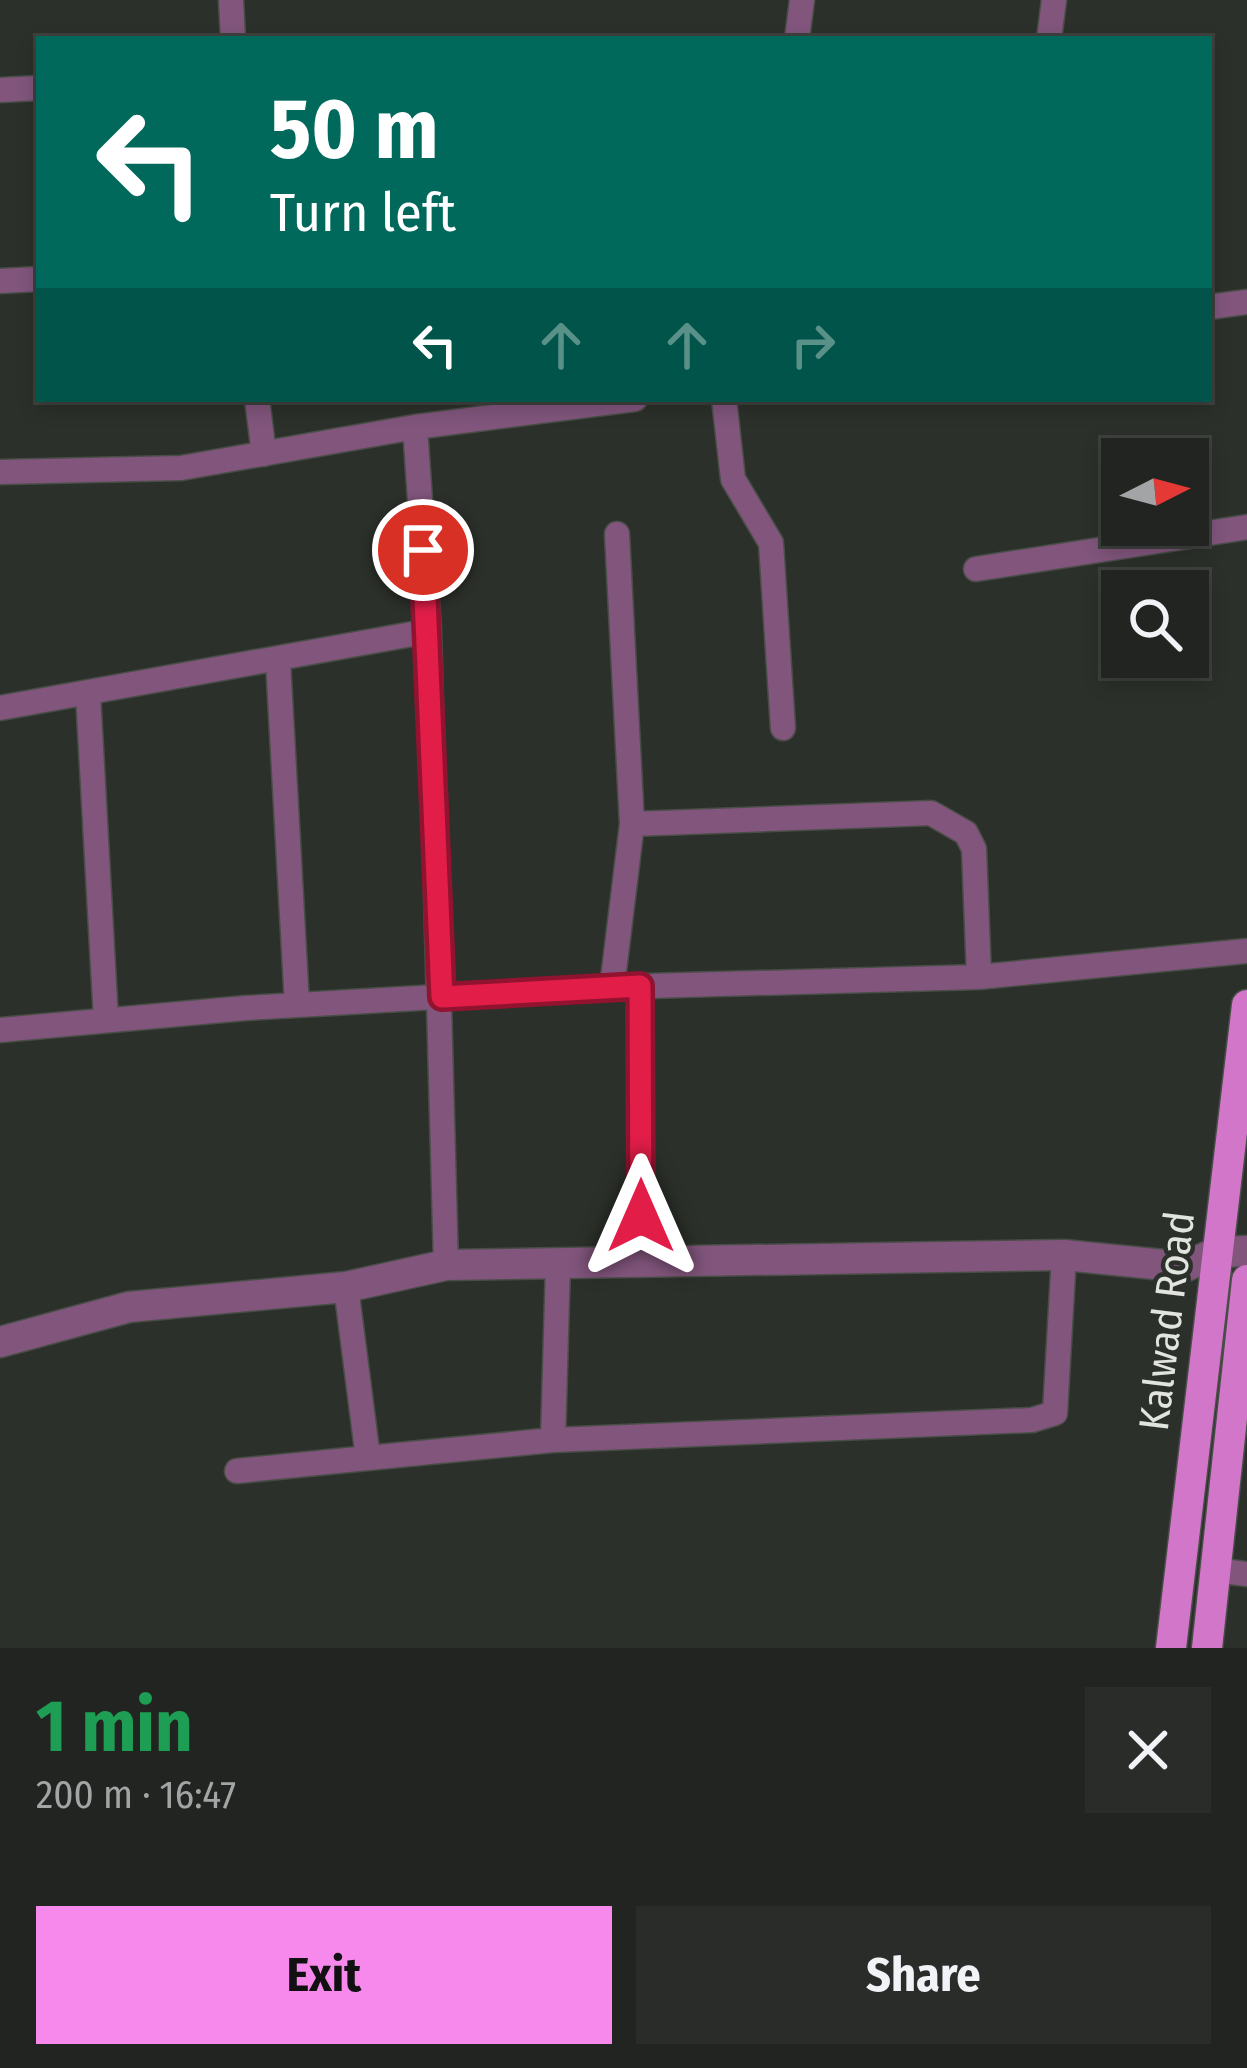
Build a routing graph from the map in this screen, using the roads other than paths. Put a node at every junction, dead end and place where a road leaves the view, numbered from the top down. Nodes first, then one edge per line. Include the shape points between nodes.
1 (231, 0) edge
2 (802, 0) edge
3 (1054, 0) edge
4 (233, 36) edge
5 (797, 36) edge
6 (1049, 36) edge
7 (36, 88) edge
8 (0, 90) edge
9 (36, 279) edge
10 (0, 281) edge
11 (1247, 302) edge
12 (1212, 307) edge
13 (257, 402) edge
14 (612, 402) edge
15 (724, 402) edge
16 (415, 428) junction
17 (264, 454) junction
18 (0, 472) edge
19 (1247, 527) edge
20 (617, 534) dead end
21 (976, 569) dead end
22 (429, 631) junction
23 (278, 661) junction
24 (88, 694) junction
25 (0, 708) edge
26 (783, 728) dead end
27 (632, 824) junction
28 (1247, 951) edge
29 (979, 977) junction
30 (640, 986) junction
31 (612, 987) junction
32 (442, 997) junction
33 (297, 1005) junction
34 (1247, 1005) edge
35 (106, 1020) junction
36 (0, 1030) edge
37 (1233, 1252) edge
38 (1064, 1255) junction
39 (642, 1262) junction
40 (558, 1263) junction
41 (446, 1265) junction
42 (1184, 1267) junction
43 (1247, 1280) edge
44 (346, 1287) junction
45 (1246, 1293) edge
46 (1212, 1294) junction
47 (0, 1342) edge
48 (1243, 1355) edge
49 (553, 1440) junction
50 (368, 1458) junction
51 (237, 1471) dead end
52 (1215, 1570) junction
53 (1247, 1574) edge
54 (1171, 1648) edge
55 (1207, 1648) edge

1 - 4 street
2 - 5 street
3 - 6 street
7 - 8 street
9 - 10 street
11 - 12 street
13 - 17 street
14 - 16 street
15 - 26 street via 733,479 771,543
16 - 17 street
16 - 22 street
17 - 18 street via 181,467
19 - 21 street
20 - 27 street
22 - 23 street
22 - 32 street
23 - 24 street
23 - 33 street
24 - 25 street
24 - 35 street
27 - 29 street via 931,813 952,822 974,849
27 - 31 street
28 - 29 street
29 - 30 street
30 - 31 street
30 - 39 street
31 - 32 street
32 - 33 street
32 - 41 street
33 - 35 street
34 - 37 main road, Kalwad Road
35 - 36 street
37 - 42 street
37 - 46 main road, Kalwad Road
38 - 39 street
38 - 42 street
38 - 49 street via 1055,1413
39 - 40 street
40 - 41 street
40 - 49 street
41 - 44 street
42 - 46 street
43 - 45 main road, Kalwad Road
44 - 47 street via 129,1307
44 - 50 street
45 - 46 street
45 - 48 main road, Kalwad Road
46 - 54 main road, Kalwad Road
48 - 52 main road, Kalwad Road
49 - 50 street
50 - 51 street
52 - 53 street
52 - 55 main road, Kalwad Road

